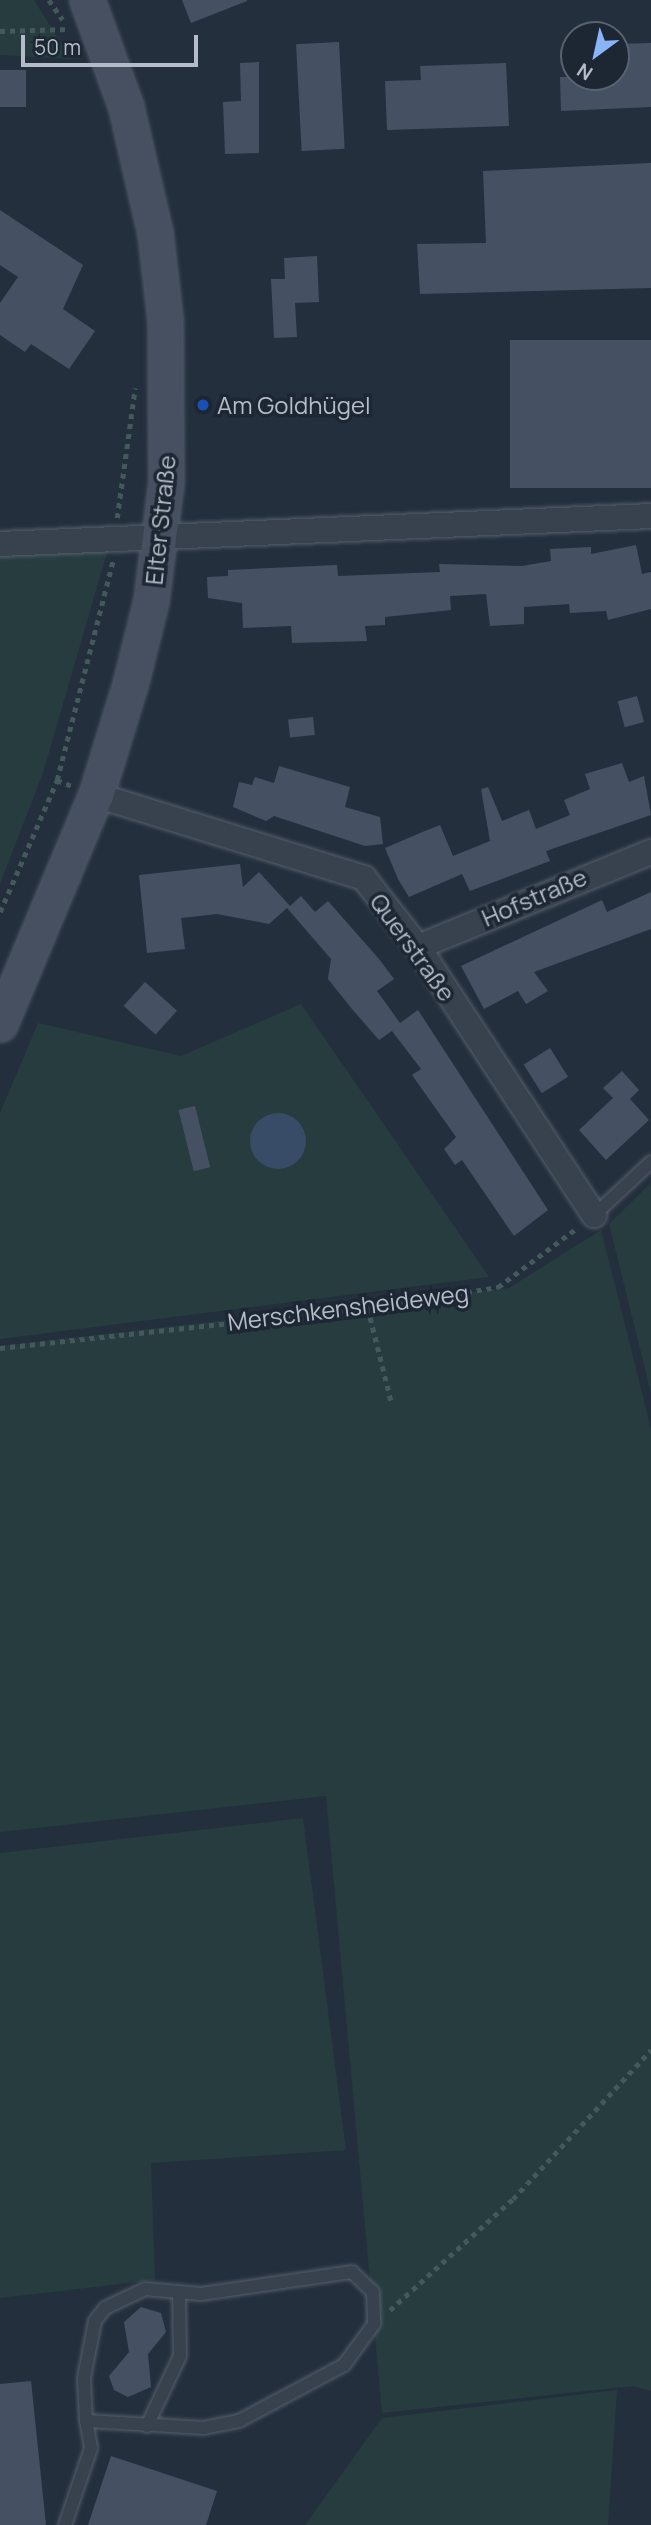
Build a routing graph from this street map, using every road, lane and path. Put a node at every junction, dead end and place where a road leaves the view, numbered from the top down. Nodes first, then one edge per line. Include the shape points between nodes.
1 (48, 0) edge
2 (87, 0) edge
3 (69, 29) junction
4 (0, 31) edge
5 (74, 41) dead end
6 (137, 377) dead end
7 (651, 516) edge
8 (160, 537) junction
9 (114, 541) junction
10 (0, 544) edge
11 (96, 795) junction
12 (651, 852) edge
13 (0, 912) edge
14 (418, 947) junction
15 (0, 1024) edge
16 (651, 1162) edge
17 (594, 1214) junction
18 (368, 1308) junction
19 (0, 1348) edge
20 (392, 1404) dead end
21 (651, 2050) edge
22 (179, 2292) junction
23 (374, 2324) junction
24 (86, 2421) junction
25 (147, 2426) junction
26 (65, 2525) edge

1 - 3 path
2 - 8 main road, Elter Straße via 126,107 155,233 169,411
3 - 4 path
3 - 5 path
6 - 9 path
7 - 8 street
8 - 9 street
8 - 11 main road, Elter Straße via 152,601
9 - 10 street
9 - 13 path via 111,579 57,780
11 - 14 street, Querstraße via 363,878
11 - 15 main road, Elter Straße
12 - 14 street, Hofstraße
14 - 17 street, Querstraße
16 - 17 lane
17 - 18 path, Merschkensheideweg via 498,1287
18 - 19 path, Merschkensheideweg
18 - 20 path
21 - 23 path via 530,2183
22 - 23 lane via 352,2272 373,2292
22 - 24 lane via 145,2289 124,2295 95,2320 84,2378
22 - 25 lane via 180,2356
23 - 25 lane via 344,2365 239,2421 204,2428
24 - 25 lane
24 - 26 lane via 91,2448

